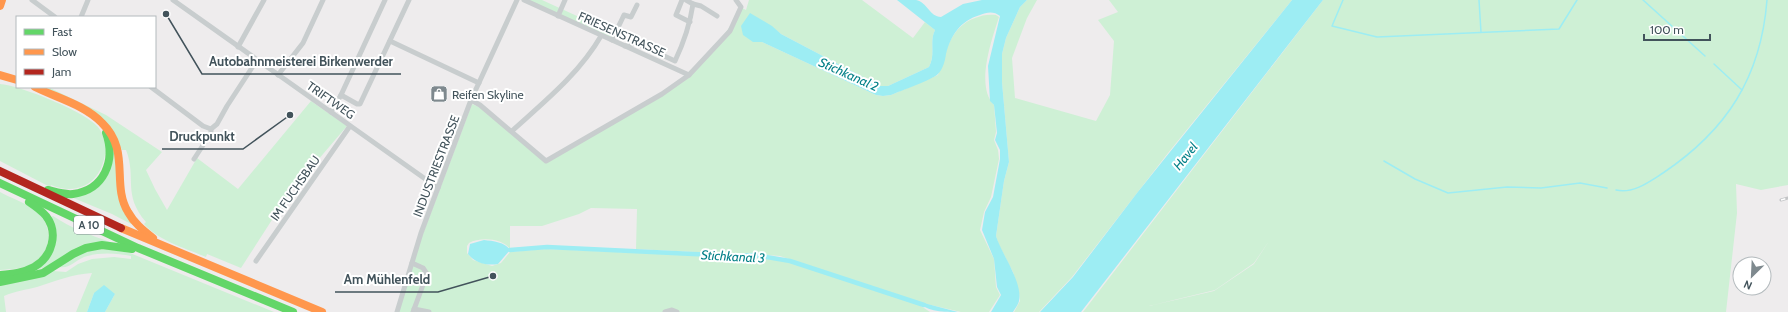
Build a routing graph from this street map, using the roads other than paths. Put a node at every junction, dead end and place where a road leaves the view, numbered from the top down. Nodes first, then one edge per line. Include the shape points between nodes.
1 (2, 0) edge
2 (32, 0) edge
3 (88, 0) edge
4 (173, 0) edge
5 (264, 0) edge
6 (323, 0) edge
7 (385, 0) edge
8 (409, 0) edge
9 (517, 0) edge
10 (524, 0) edge
11 (565, 0) edge
12 (682, 0) edge
13 (686, 0) edge
14 (736, 0) edge
15 (180, 2) edge
16 (693, 4) junction
17 (637, 5) dead end
18 (0, 6) edge
19 (54, 16) edge
20 (81, 16) edge
21 (558, 16) junction
22 (717, 16) dead end
23 (690, 22) junction
24 (601, 36) junction
25 (612, 40) junction
26 (390, 41) junction
27 (238, 46) junction
28 (624, 46) junction
29 (257, 60) junction
30 (0, 75) edge
31 (278, 75) junction
32 (689, 75) junction
33 (16, 80) edge
34 (0, 81) edge
35 (479, 83) junction
36 (16, 84) edge
37 (29, 88) edge
38 (36, 88) edge
39 (152, 88) edge
40 (341, 95) junction
41 (471, 100) junction
42 (331, 112) junction
43 (350, 126) junction
44 (211, 129) junction
45 (512, 131) junction
46 (194, 159) dead end
47 (0, 170) edge
48 (19, 180) junction
49 (0, 183) edge
50 (9, 187) junction
51 (438, 188) junction
52 (179, 254) junction
53 (170, 261) junction
54 (256, 261) dead end
55 (412, 263) junction
56 (0, 275) edge
57 (0, 282) edge
58 (414, 310) edge
59 (293, 312) edge
60 (322, 312) edge
61 (397, 312) edge
62 (429, 312) edge
63 (665, 312) edge
64 (677, 312) edge

1 - 18 main road
2 - 19 street
3 - 20 street
4 - 15 street, TRIFTWEG
5 - 27 street
6 - 31 street via 303,43
7 - 40 street
8 - 26 street
9 - 35 street, INDUSTRIESTRASSE
10 - 21 street, FRIESENSTRASSE
11 - 21 street
12 - 23 street via 676,15
13 - 16 street
14 - 32 street via 741,7 730,31
15 - 27 street, TRIFTWEG
16 - 22 street
16 - 23 street
17 - 25 street via 632,17 624,15
21 - 24 street, FRIESENSTRASSE
23 - 28 street via 675,61 636,44
24 - 25 street, FRIESENSTRASSE
24 - 45 street via 564,85
25 - 28 street, FRIESENSTRASSE
26 - 35 street
26 - 40 street via 360,104
27 - 29 street, TRIFTWEG
28 - 32 street, FRIESENSTRASSE
29 - 31 street, TRIFTWEG
29 - 44 street via 220,120
30 - 33 main road
31 - 42 street, TRIFTWEG
32 - 45 street via 662,94 546,161
34 - 36 main road
35 - 41 street, INDUSTRIESTRASSE
37 - 48 main road via 92,118 105,132 110,142 111,153 102,178 94,186 79,193 62,194
38 - 52 main road via 104,123 115,138 119,150 121,194 129,216 143,231
39 - 44 street via 203,126
40 - 42 street
41 - 45 street
41 - 51 street, INDUSTRIESTRASSE
42 - 43 street, TRIFTWEG
43 - 51 street, TRIFTWEG
43 - 54 street, IM FUCHSBAU
44 - 46 street
47 - 48 main road, A 10
48 - 52 main road, A 10
49 - 50 main road, A 10
50 - 53 main road, A 10
50 - 56 main road via 44,213 51,224 53,238 48,253 38,265 26,271
51 - 55 street, INDUSTRIESTRASSE
52 - 60 main road, A 10
53 - 57 main road via 127,248 93,246 73,254 38,275
53 - 59 main road, A 10
55 - 58 street via 423,268 427,274
55 - 61 street, INDUSTRIESTRASSE
58 - 62 street
63 - 64 street

